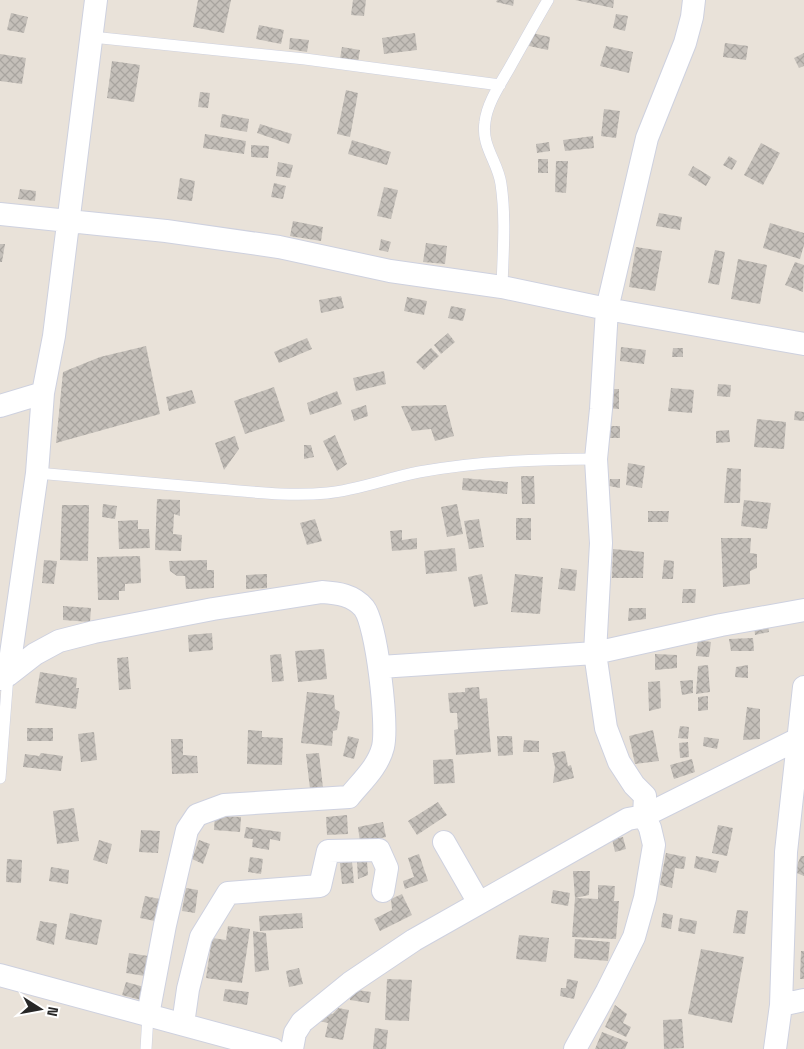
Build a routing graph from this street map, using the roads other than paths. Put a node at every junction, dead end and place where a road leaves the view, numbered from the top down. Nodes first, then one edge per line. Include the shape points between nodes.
1 (96, 0) edge
2 (548, 0) edge
3 (694, 0) edge
4 (92, 37) junction
5 (500, 84) junction
6 (0, 214) edge
7 (69, 222) junction
8 (502, 287) junction
9 (607, 309) junction
10 (804, 344) edge
11 (44, 393) junction
12 (0, 406) edge
13 (596, 459) junction
14 (37, 473) junction
15 (804, 610) edge
16 (595, 653) junction
17 (380, 667) junction
18 (4, 677) edge
19 (804, 687) edge
20 (801, 737) edge
21 (0, 778) edge
22 (644, 816) junction
23 (444, 842) dead end
24 (383, 892) dead end
25 (479, 903) junction
26 (0, 976) edge
27 (804, 1000) edge
28 (780, 1005) junction
29 (148, 1015) junction
30 (183, 1024) junction
31 (146, 1049) edge
32 (273, 1049) edge
33 (292, 1049) edge
34 (575, 1049) edge
35 (775, 1049) edge

1 - 4 street
2 - 5 lane
3 - 9 street via 685,43 647,138
4 - 5 lane via 305,59
4 - 7 street
5 - 8 lane via 487,113 484,130 486,147 501,182 504,212
6 - 7 street
7 - 8 street via 166,231 279,247 390,272
7 - 11 street
8 - 9 street
9 - 10 street
9 - 13 street
11 - 12 street
11 - 14 street
13 - 14 lane via 462,465 418,472 362,487 300,494
13 - 16 street via 601,543
14 - 18 street
15 - 16 street
16 - 17 street
16 - 22 street via 606,728 619,762 634,785 646,796
17 - 18 street via 364,609 339,593 322,592 94,632 59,642 35,654
17 - 29 street via 385,731 383,748 376,766 349,797 224,804 197,815 187,830
18 - 21 lane
19 - 20 street
20 - 22 street
20 - 28 street via 786,852
22 - 25 street via 628,819
22 - 34 street via 654,845 634,937
23 - 25 street
24 - 30 street via 387,868 379,850 328,851 320,886 228,893 201,937
25 - 33 street via 414,940 350,983 302,1022 295,1033
26 - 29 street
27 - 28 street
28 - 35 street
29 - 30 street
29 - 31 lane
30 - 32 street

